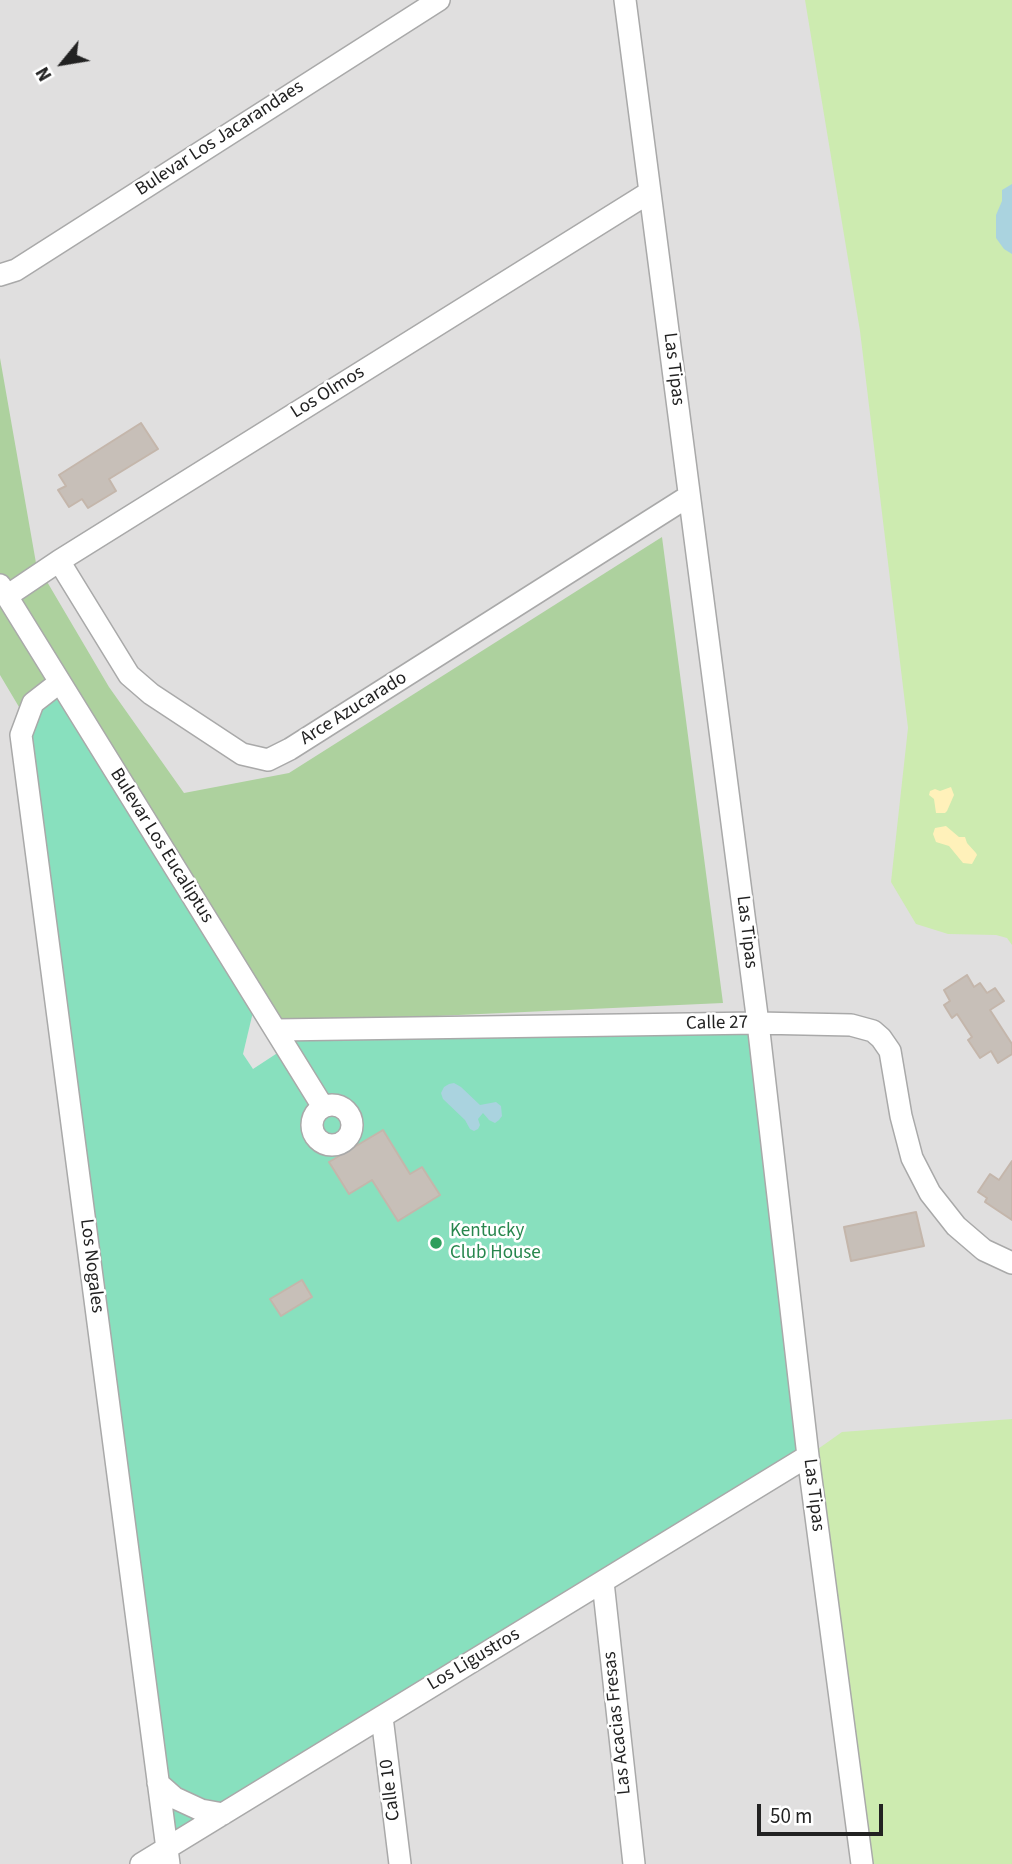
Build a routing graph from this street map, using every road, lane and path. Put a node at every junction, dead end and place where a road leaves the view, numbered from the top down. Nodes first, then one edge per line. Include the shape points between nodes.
1 (418, 0) edge
2 (439, 0) edge
3 (625, 0) edge
4 (650, 192) junction
5 (0, 268) edge
6 (0, 275) edge
7 (689, 496) junction
8 (59, 561) junction
9 (4, 590) edge
10 (60, 682) junction
11 (758, 1023) junction
12 (276, 1030) junction
13 (323, 1107) dead end
14 (1012, 1263) edge
15 (808, 1456) junction
16 (603, 1582) junction
17 (382, 1717) junction
18 (158, 1783) junction
19 (223, 1814) junction
20 (168, 1856) edge
21 (141, 1864) edge
22 (400, 1864) edge
23 (634, 1864) edge
24 (862, 1864) edge

1 - 5 street, Bulevar Los Jacarandaes
2 - 6 street, Bulevar Los Jacarandaes via 16,270
3 - 4 street, Las Tipas
4 - 7 street, Las Tipas
4 - 8 street, Los Olmos
7 - 8 street, Arce Azucarado via 268,760 242,754 130,675
7 - 11 street, Las Tipas
8 - 9 street, Los Olmos
9 - 10 street, Bulevar Los Eucaliptus
10 - 12 street, Bulevar Los Eucaliptus
10 - 18 street, Los Nogales via 33,703 21,735
11 - 12 street, Calle 27
11 - 14 street, Calle 27 via 852,1026 881,1038 890,1051 912,1158 930,1193 956,1226 984,1250
11 - 15 street, Las Tipas
12 - 13 street, Bulevar Los Eucaliptus
15 - 16 street, Los Ligustros
15 - 24 street, Las Tipas
16 - 17 street, Los Ligustros
16 - 23 street, Las Acacias Fresas
17 - 19 street, Los Ligustros
17 - 22 street, Calle 10
18 - 19 street via 175,1798
18 - 20 street, Los Nogales
19 - 20 street, Los Ligustros
20 - 21 street, Los Ligustros

